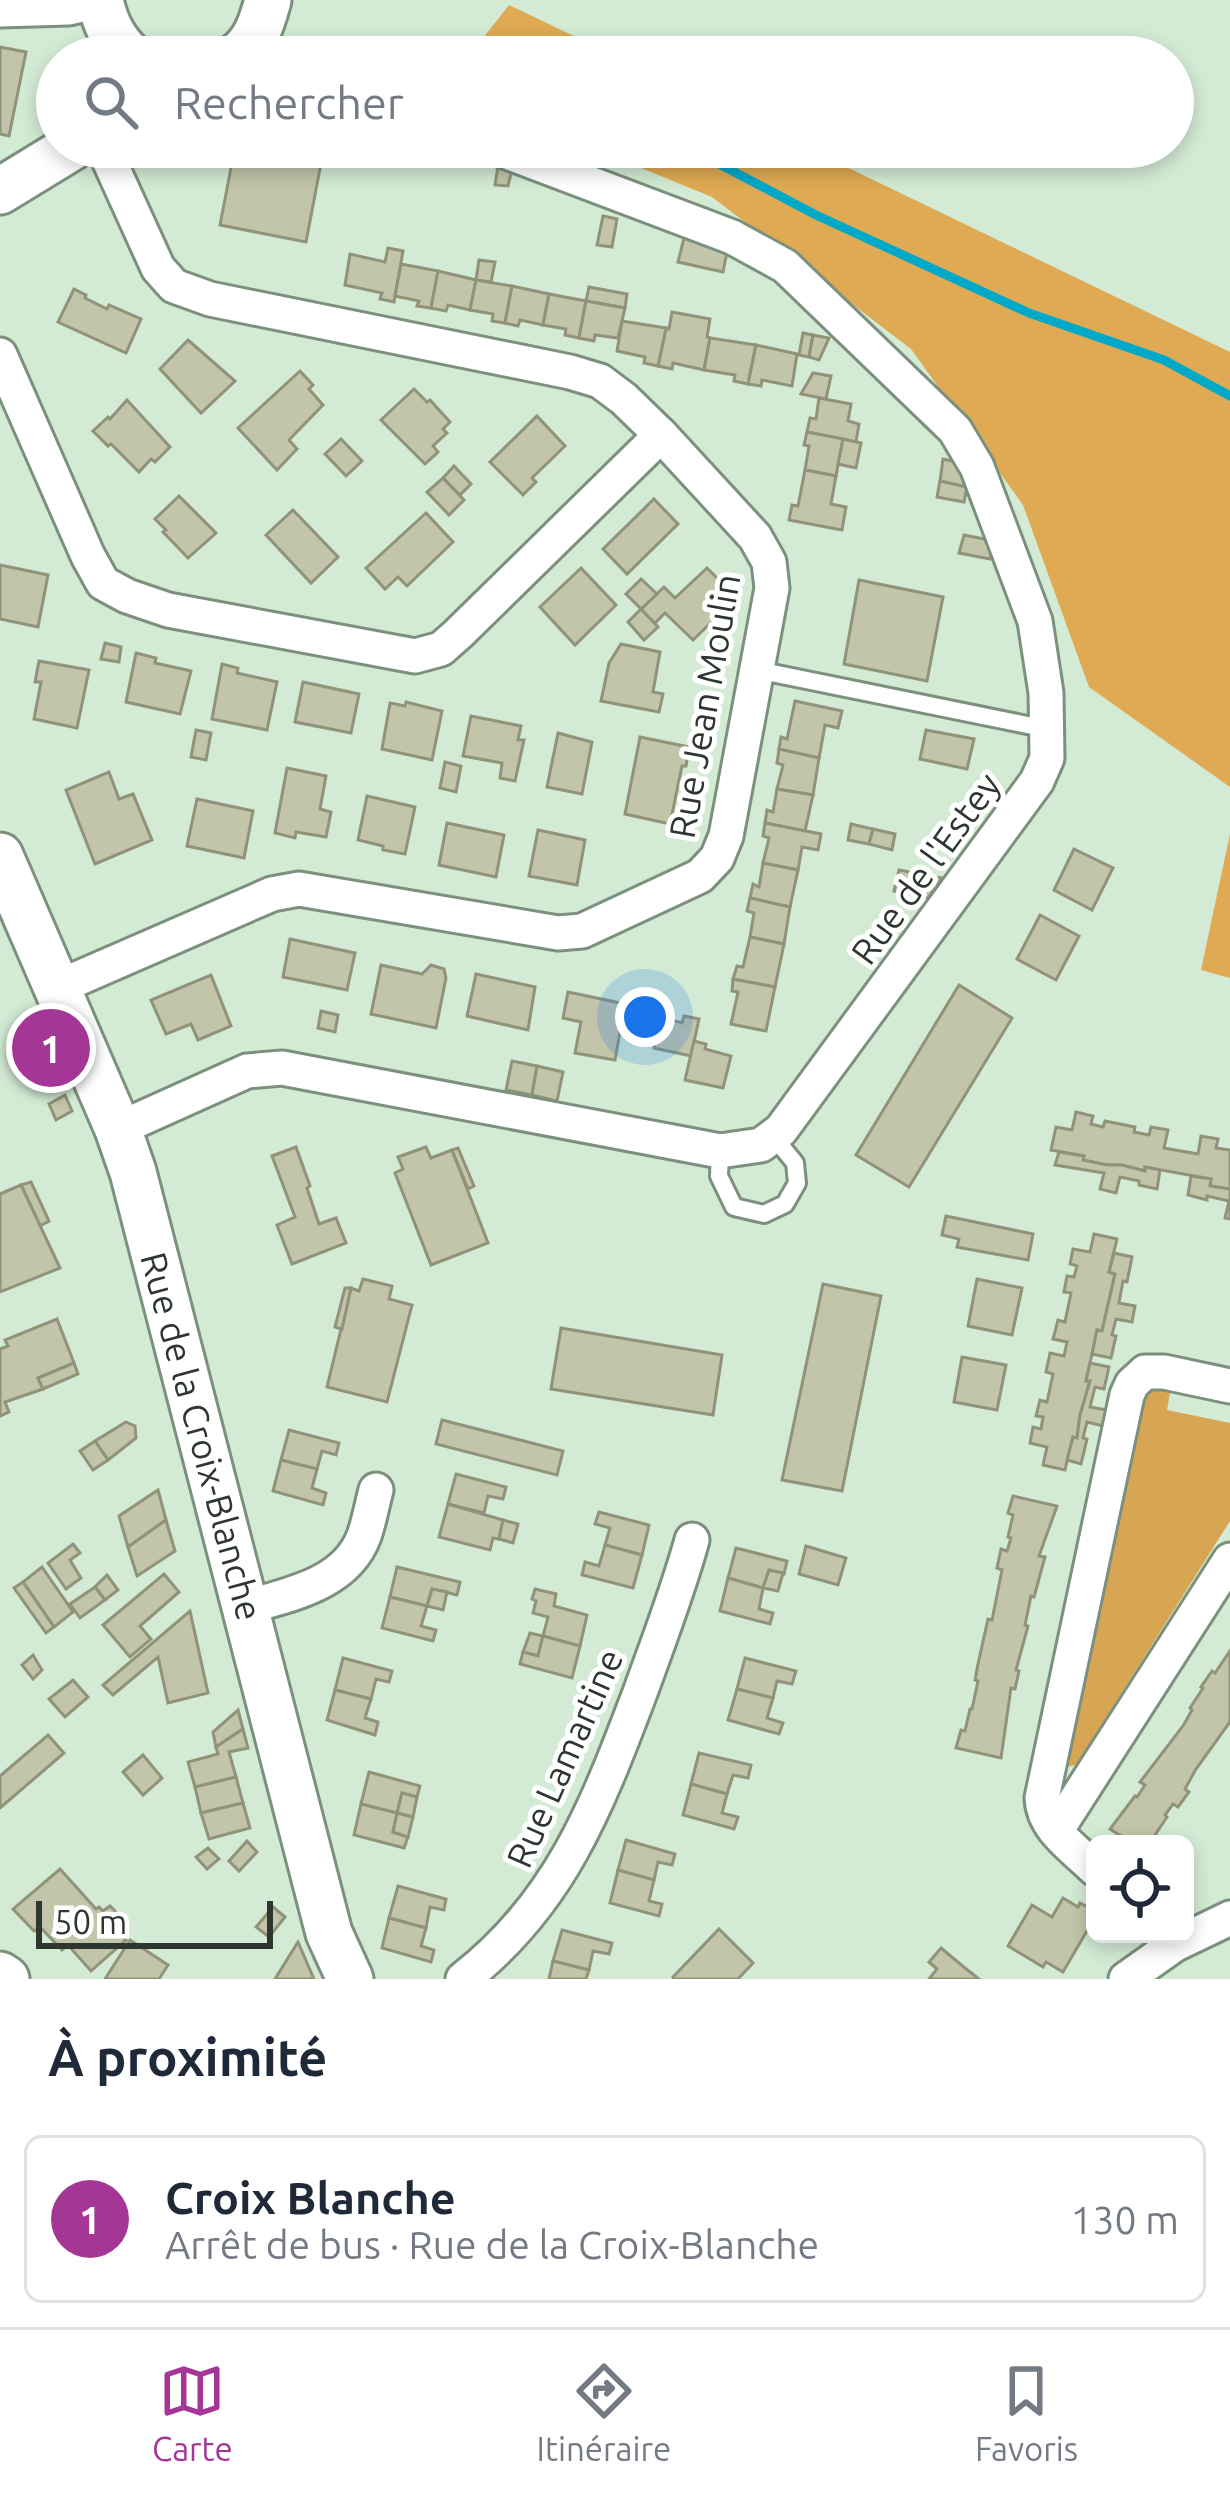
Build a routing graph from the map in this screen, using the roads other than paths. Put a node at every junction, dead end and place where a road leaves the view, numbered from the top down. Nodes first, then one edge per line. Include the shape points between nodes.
1 (100, 0) edge
2 (268, 0) edge
3 (0, 10) edge
4 (112, 36) edge
5 (255, 36) edge
6 (38, 168) edge
7 (114, 168) edge
8 (550, 168) edge
9 (0, 191) edge
10 (0, 356) edge
11 (661, 435) junction
12 (757, 670) junction
13 (1046, 729) junction
14 (0, 856) edge
15 (17, 933) edge
16 (56, 988) junction
17 (118, 1129) junction
18 (773, 1136) junction
19 (720, 1151) junction
20 (1230, 1386) edge
21 (376, 1490) dead end
22 (692, 1540) dead end
23 (1230, 1560) edge
24 (247, 1607) junction
25 (1056, 1831) junction
26 (1086, 1860) edge
27 (1230, 1918) edge
28 (1194, 1931) edge
29 (1165, 1943) edge
30 (350, 1979) edge
31 (463, 1979) edge
32 (1126, 1979) edge

1 - 3 street
1 - 4 main road
2 - 5 main road
6 - 9 main road
7 - 11 street, Rue Jean Moulin via 158,268 174,286 600,381
8 - 13 street, Rue de l'Estey via 732,237 785,266 955,430 1035,621
10 - 11 street via 103,583 168,610 415,656 458,634
11 - 12 street, Rue Jean Moulin via 769,562
12 - 13 lane
12 - 16 street, Rue Jean Moulin via 717,858 700,876 582,931 527,930 298,889
13 - 18 street, Rue de l'Estey via 1037,781
14 - 15 main road, Rue de la Croix-Blanche
15 - 16 main road, Rue de la Croix-Blanche
16 - 17 main road, Rue de la Croix-Blanche
17 - 19 street via 247,1071 282,1069
17 - 24 main road, Rue de la Croix-Blanche
18 - 19 street
18 - 19 lane via 795,1162 797,1184 785,1204 764,1214 734,1207 719,1176
20 - 25 street via 1145,1372 1127,1395 1042,1798
21 - 24 street via 363,1540 337,1574
22 - 31 street, Rue Lamartine via 623,1738 566,1863 520,1927
23 - 25 street
24 - 30 main road, Rue de la Croix-Blanche via 329,1933
25 - 26 street
27 - 28 street
29 - 32 street

